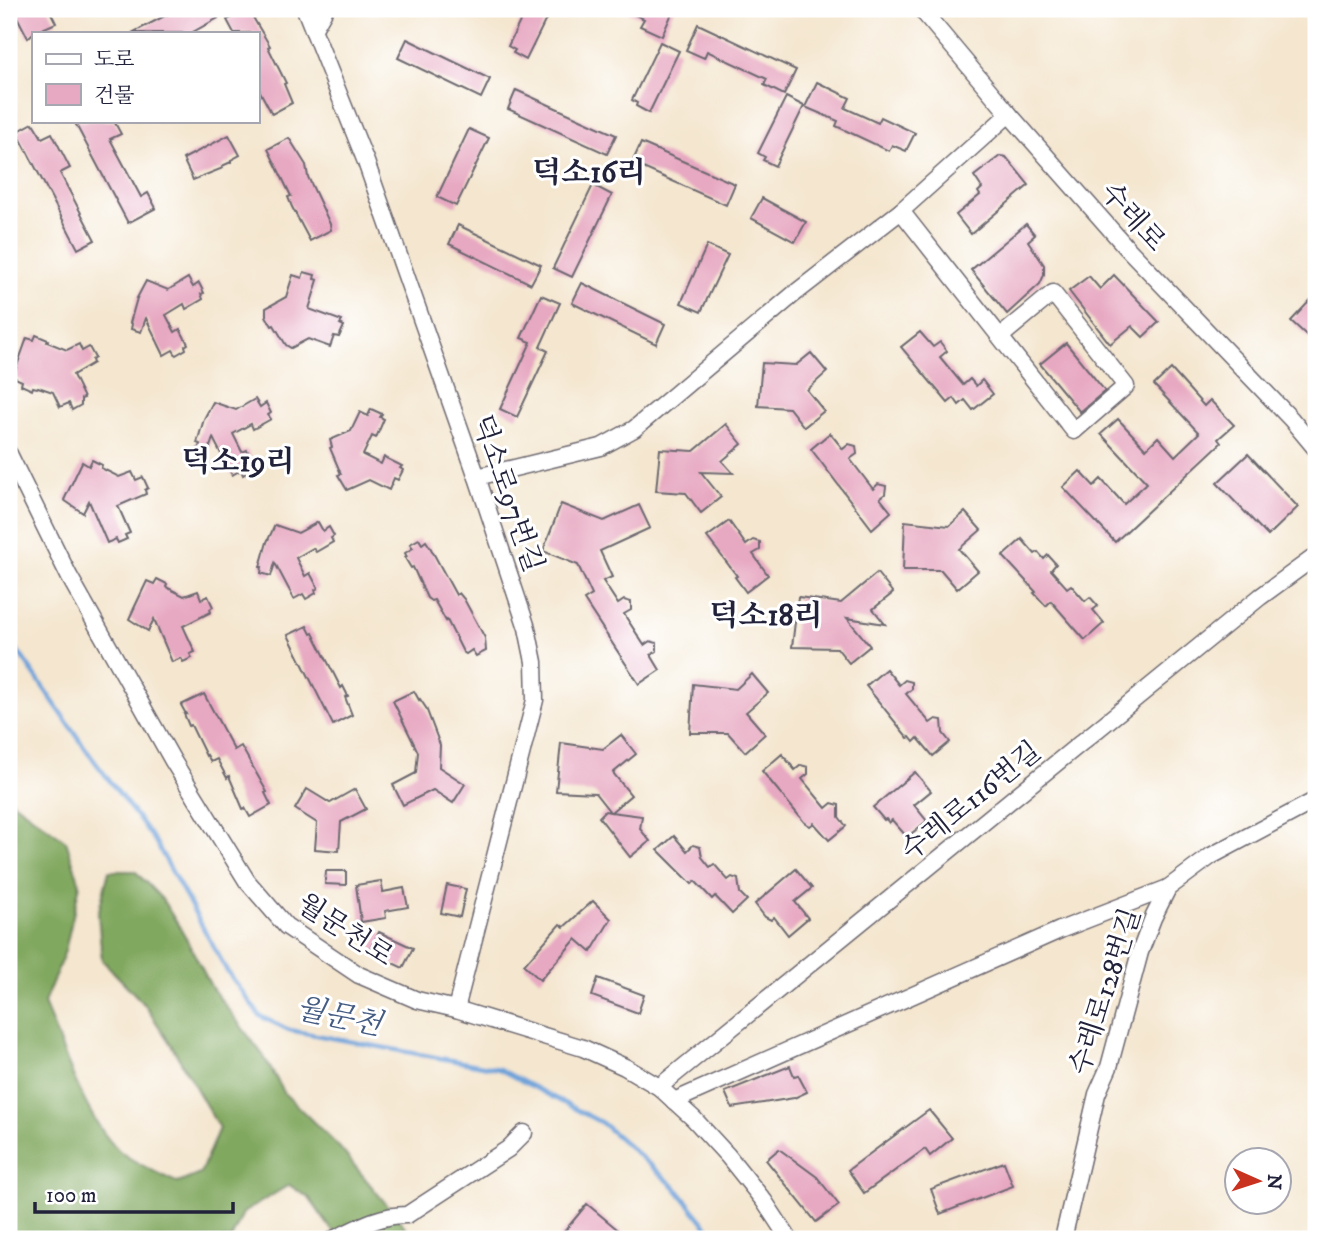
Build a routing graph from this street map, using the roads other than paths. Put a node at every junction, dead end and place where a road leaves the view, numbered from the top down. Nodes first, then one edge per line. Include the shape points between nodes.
1 (305, 9) edge
2 (325, 9) edge
3 (922, 9) edge
4 (313, 30) junction
5 (1009, 114) junction
6 (901, 211) junction
7 (1000, 337) junction
8 (1291, 419) junction
9 (1316, 430) edge
10 (1316, 449) edge
11 (9, 454) edge
12 (477, 477) junction
13 (1316, 555) edge
14 (1316, 800) edge
15 (1168, 888) junction
16 (456, 1009) junction
17 (659, 1087) junction
18 (674, 1101) junction
19 (524, 1133) dead end
20 (334, 1239) edge
21 (789, 1239) edge
22 (1063, 1239) edge

1 - 4 street, 덕소로97번길
2 - 4 street
3 - 5 street, 수레로
4 - 12 street, 덕소로97번길 via 366,162
5 - 6 street
5 - 8 street, 수레로 via 1127,248
6 - 7 street
6 - 12 street via 634,429 601,447
7 - 7 street via 1074,431 1126,386 1053,293
8 - 9 street
8 - 10 street, 수레로
11 - 16 street, 월문천로 via 69,576 247,881 286,926 359,975 417,1000
12 - 16 street, 덕소로97번길 via 527,628 535,700
13 - 17 street, 수레로116번길
14 - 15 street, 수레로128번길 via 1211,856
15 - 18 street via 1060,930
15 - 22 street, 수레로128번길 via 1140,952 1109,1067 1097,1094
16 - 17 street, 월문천로 via 583,1048
17 - 18 street, 월문천로
18 - 21 street, 월문천로 via 728,1156
19 - 20 street via 508,1149 407,1215 370,1221

